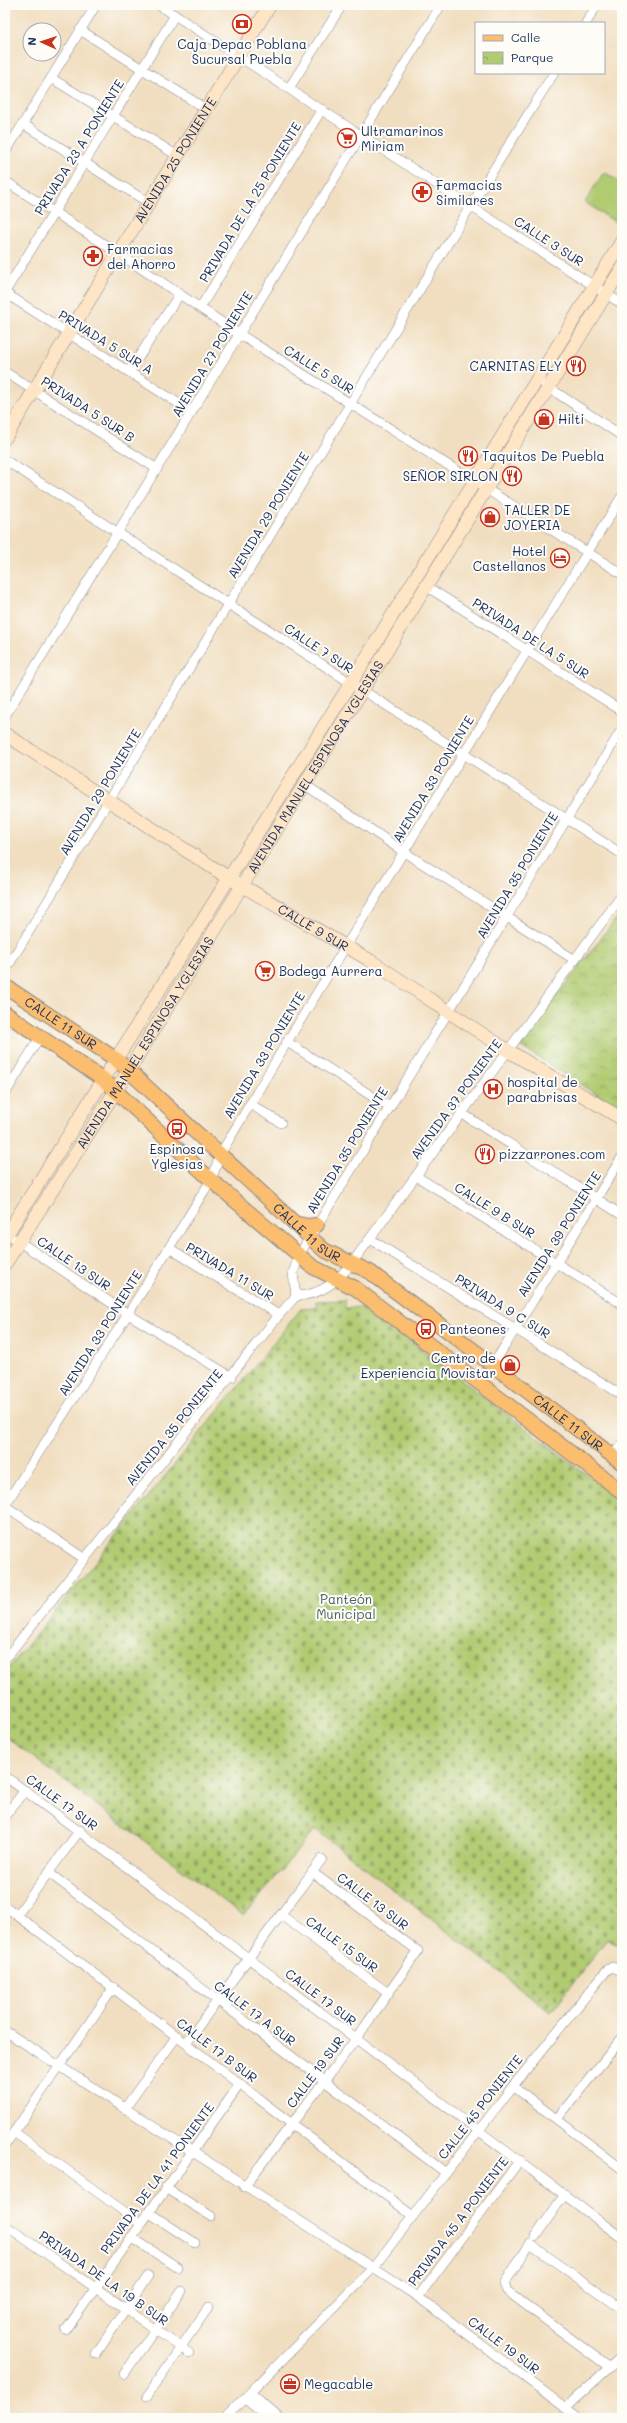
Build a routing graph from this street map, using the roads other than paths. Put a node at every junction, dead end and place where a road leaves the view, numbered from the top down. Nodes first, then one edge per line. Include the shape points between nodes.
1 (96, 5) edge
2 (159, 5) edge
3 (270, 5) edge
4 (342, 5) edge
5 (441, 5) edge
6 (597, 5) edge
7 (175, 15) junction
8 (587, 22) edge
9 (80, 30) junction
10 (239, 56) junction
11 (142, 70) junction
12 (553, 74) edge
13 (51, 78) junction
14 (289, 88) junction
15 (206, 109) junction
16 (322, 109) junction
17 (113, 116) junction
18 (23, 124) junction
19 (362, 135) junction
20 (5, 153) edge
21 (178, 156) junction
22 (85, 162) junction
23 (5, 181) edge
24 (149, 203) junction
25 (470, 207) junction
26 (54, 212) junction
27 (622, 241) edge
28 (118, 253) junction
29 (622, 268) edge
30 (594, 286) junction
31 (5, 293) edge
32 (605, 293) junction
33 (179, 295) junction
34 (622, 304) edge
35 (200, 308) junction
36 (69, 334) junction
37 (239, 334) junction
38 (5, 372) edge
39 (129, 372) junction
40 (537, 380) junction
41 (549, 387) junction
42 (34, 391) junction
43 (351, 404) junction
44 (192, 412) junction
45 (622, 436) edge
46 (5, 438) edge
47 (5, 460) edge
48 (157, 469) junction
49 (480, 485) junction
50 (622, 496) edge
51 (118, 532) junction
52 (587, 552) junction
53 (622, 574) edge
54 (426, 586) junction
55 (229, 605) junction
56 (526, 650) junction
57 (356, 687) junction
58 (622, 711) edge
59 (5, 716) edge
60 (622, 729) edge
61 (5, 734) edge
62 (463, 753) junction
63 (304, 784) junction
64 (109, 801) junction
65 (567, 818) junction
66 (404, 852) junction
67 (622, 854) edge
68 (229, 878) junction
69 (241, 886) junction
70 (622, 895) edge
71 (507, 918) junction
72 (345, 945) junction
73 (575, 960) junction
74 (5, 971) edge
75 (5, 986) edge
76 (448, 1011) junction
77 (5, 1013) edge
78 (40, 1038) junction
79 (287, 1042) junction
80 (507, 1050) junction
81 (117, 1060) junction
82 (128, 1070) junction
83 (104, 1080) junction
84 (116, 1091) junction
85 (5, 1094) edge
86 (250, 1104) junction
87 (388, 1107) junction
88 (462, 1113) junction
89 (622, 1118) edge
90 (281, 1123) dead end
91 (221, 1153) junction
92 (622, 1157) edge
93 (416, 1176) junction
94 (211, 1180) junction
95 (597, 1198) junction
96 (622, 1214) edge
97 (294, 1222) junction
98 (317, 1225) junction
99 (6, 1234) edge
100 (310, 1238) junction
101 (370, 1238) junction
102 (19, 1242) junction
103 (169, 1248) junction
104 (299, 1255) junction
105 (352, 1263) junction
106 (5, 1264) edge
107 (557, 1264) junction
108 (338, 1280) junction
109 (296, 1296) junction
110 (622, 1304) edge
111 (128, 1314) junction
112 (279, 1315) junction
113 (515, 1328) junction
114 (492, 1365) junction
115 (232, 1377) junction
116 (622, 1395) edge
117 (622, 1443) edge
118 (618, 1460) edge
119 (622, 1492) edge
120 (5, 1506) edge
121 (85, 1559) junction
122 (5, 1659) edge
123 (5, 1776) edge
124 (24, 1790) junction
125 (5, 1816) edge
126 (80, 1830) junction
127 (322, 1859) dead end
128 (312, 1872) junction
129 (49, 1873) junction
130 (5, 1906) edge
131 (17, 1915) junction
132 (281, 1915) junction
133 (418, 1951) joint
134 (249, 1959) junction
135 (622, 1972) edge
136 (114, 1987) junction
137 (388, 1993) junction
138 (217, 2001) junction
139 (5, 2031) edge
140 (177, 2036) junction
141 (622, 2038) edge
142 (356, 2039) junction
143 (186, 2042) junction
144 (61, 2066) junction
145 (324, 2082) junction
146 (240, 2084) junction
147 (513, 2086) junction
148 (125, 2108) junction
149 (557, 2119) junction
150 (292, 2124) junction
151 (480, 2129) junction
152 (14, 2132) junction
153 (5, 2145) edge
154 (191, 2152) junction
155 (520, 2160) junction
156 (622, 2169) edge
157 (446, 2173) junction
158 (244, 2187) junction
159 (166, 2188) junction
160 (565, 2194) junction
161 (148, 2212) junction
162 (211, 2216) dead end
163 (413, 2216) junction
164 (140, 2223) junction
165 (5, 2225) edge
166 (131, 2237) junction
167 (622, 2238) edge
168 (532, 2241) junction
169 (195, 2244) dead end
170 (177, 2267) dead end
171 (373, 2268) junction
172 (148, 2276) dead end
173 (95, 2288) junction
174 (182, 2290) dead end
175 (418, 2297) junction
176 (208, 2308) dead end
177 (126, 2309) junction
178 (622, 2310) edge
179 (154, 2329) junction
180 (66, 2330) dead end
181 (185, 2350) junction
182 (96, 2354) dead end
183 (622, 2356) edge
184 (609, 2367) junction
185 (124, 2374) dead end
186 (147, 2396) dead end
187 (248, 2396) junction
188 (565, 2408) junction
189 (226, 2418) edge
190 (268, 2418) edge
191 (279, 2418) edge
192 (579, 2418) edge

1 - 9 street
2 - 7 street, CALLE 3 SUR
3 - 10 main road, AVENIDA 25 PONIENTE
4 - 14 street
5 - 19 street, AVENIDA 27 PONIENTE
6 - 8 street
7 - 10 street, CALLE 3 SUR
7 - 11 street, PRIVADA 23 A PONIENTE
9 - 11 street
9 - 13 street
10 - 14 street, CALLE 3 SUR
10 - 15 main road, AVENIDA 25 PONIENTE
11 - 15 street
11 - 17 street, PRIVADA 23 A PONIENTE
12 - 25 street, AVENIDA 29 PONIENTE
13 - 17 street
13 - 18 street
14 - 16 street, CALLE 3 SUR
15 - 21 main road, AVENIDA 25 PONIENTE
16 - 19 street, CALLE 3 SUR
16 - 35 street, PRIVADA DE LA 25 PONIENTE
17 - 21 street
17 - 22 street, PRIVADA 23 A PONIENTE
18 - 20 street
18 - 22 street
19 - 25 street, CALLE 3 SUR
19 - 37 street, AVENIDA 27 PONIENTE
21 - 24 main road, AVENIDA 25 PONIENTE
22 - 24 street
22 - 26 street, PRIVADA 23 A PONIENTE
23 - 26 street, CALLE 5 SUR
24 - 28 main road, AVENIDA 25 PONIENTE
25 - 30 street, CALLE 3 SUR
25 - 43 street, AVENIDA 29 PONIENTE
26 - 28 street, CALLE 5 SUR
26 - 31 street, PRIVADA 23 A PONIENTE
27 - 30 main road, AVENIDA MANUEL ESPINOSA YGLESIAS
28 - 33 street, CALLE 5 SUR
28 - 36 main road, AVENIDA 25 PONIENTE
29 - 32 main road, AVENIDA MANUEL ESPINOSA YGLESIAS
30 - 32 street, CALLE 3 SUR
30 - 40 main road, AVENIDA MANUEL ESPINOSA YGLESIAS
31 - 36 street, PRIVADA 5 SUR A
32 - 34 street, CALLE 3 SUR
32 - 41 main road, AVENIDA MANUEL ESPINOSA YGLESIAS
33 - 35 street, CALLE 5 SUR
33 - 39 street
35 - 37 street, CALLE 5 SUR
36 - 39 street, PRIVADA 5 SUR A
36 - 42 main road, AVENIDA 25 PONIENTE
37 - 43 street, CALLE 5 SUR
37 - 44 street, AVENIDA 27 PONIENTE
38 - 42 street, PRIVADA 5 SUR B
39 - 44 street, PRIVADA 5 SUR A
40 - 41 street
40 - 49 main road, AVENIDA MANUEL ESPINOSA YGLESIAS
41 - 45 street
41 - 49 main road, AVENIDA MANUEL ESPINOSA YGLESIAS
42 - 46 main road, AVENIDA 25 PONIENTE
42 - 48 street, PRIVADA 5 SUR B
43 - 49 street, CALLE 5 SUR
43 - 55 street, AVENIDA 29 PONIENTE
44 - 48 street, AVENIDA 27 PONIENTE
47 - 51 street, CALLE 7 SUR
48 - 51 street, AVENIDA 27 PONIENTE
49 - 52 street, CALLE 5 SUR
49 - 54 main road, AVENIDA MANUEL ESPINOSA YGLESIAS
49 - 57 main road, AVENIDA MANUEL ESPINOSA YGLESIAS
50 - 52 street, AVENIDA 33 PONIENTE
51 - 55 street, CALLE 7 SUR
51 - 59 street, AVENIDA 27 PONIENTE
52 - 53 street, CALLE 5 SUR
52 - 56 street, AVENIDA 33 PONIENTE
54 - 56 street, PRIVADA DE LA 5 SUR
54 - 57 main road, AVENIDA MANUEL ESPINOSA YGLESIAS
55 - 57 street, CALLE 7 SUR
55 - 64 street, AVENIDA 29 PONIENTE
56 - 58 street, PRIVADA DE LA 5 SUR
56 - 62 street, AVENIDA 33 PONIENTE
57 - 62 street, CALLE 7 SUR
57 - 63 main road, AVENIDA MANUEL ESPINOSA YGLESIAS
57 - 68 main road, AVENIDA MANUEL ESPINOSA YGLESIAS
60 - 65 street, AVENIDA 35 PONIENTE
61 - 64 main road, CALLE 9 SUR
62 - 65 street, CALLE 7 SUR
62 - 66 street, AVENIDA 33 PONIENTE
63 - 66 street
63 - 69 main road, AVENIDA MANUEL ESPINOSA YGLESIAS
64 - 68 main road, CALLE 9 SUR
64 - 74 street, AVENIDA 29 PONIENTE
65 - 67 street, CALLE 7 SUR
65 - 71 street, AVENIDA 35 PONIENTE
66 - 71 street
66 - 72 street, AVENIDA 33 PONIENTE
68 - 69 main road, CALLE 9 SUR
68 - 81 main road, AVENIDA MANUEL ESPINOSA YGLESIAS
69 - 72 main road, CALLE 9 SUR
69 - 82 main road, AVENIDA MANUEL ESPINOSA YGLESIAS
70 - 73 street, AVENIDA 37 PONIENTE
71 - 73 street
71 - 76 street, AVENIDA 35 PONIENTE
72 - 76 main road, CALLE 9 SUR
72 - 79 street, AVENIDA 33 PONIENTE
73 - 80 street, AVENIDA 37 PONIENTE
75 - 81 main road, CALLE 11 SUR
76 - 80 main road, CALLE 9 SUR
76 - 87 street, AVENIDA 35 PONIENTE
77 - 78 main road, CALLE 11 SUR
78 - 83 main road, CALLE 11 SUR
78 - 85 street
79 - 86 street, AVENIDA 33 PONIENTE
79 - 87 street
80 - 88 street, AVENIDA 37 PONIENTE
80 - 89 main road, CALLE 9 SUR
81 - 82 main road, CALLE 11 SUR
81 - 83 main road, AVENIDA MANUEL ESPINOSA YGLESIAS
82 - 84 main road, AVENIDA MANUEL ESPINOSA YGLESIAS
82 - 91 main road, CALLE 11 SUR
83 - 84 main road, CALLE 11 SUR
83 - 99 main road, AVENIDA MANUEL ESPINOSA YGLESIAS
84 - 94 main road, CALLE 11 SUR
84 - 102 main road, AVENIDA MANUEL ESPINOSA YGLESIAS
86 - 90 street
86 - 91 street, AVENIDA 33 PONIENTE
87 - 98 street, AVENIDA 35 PONIENTE
88 - 93 street, AVENIDA 37 PONIENTE
88 - 95 street
91 - 94 street, AVENIDA 33 PONIENTE
91 - 97 main road, CALLE 11 SUR
92 - 95 street, AVENIDA 39 PONIENTE
93 - 101 street, AVENIDA 37 PONIENTE
93 - 107 street, CALLE 9 B SUR
94 - 103 street, AVENIDA 33 PONIENTE
94 - 104 main road, CALLE 11 SUR
95 - 96 street
95 - 107 street, AVENIDA 39 PONIENTE
97 - 98 main road via 308,1226
97 - 100 main road, CALLE 11 SUR
98 - 100 street, AVENIDA 35 PONIENTE
99 - 102 street, CALLE 13 SUR
100 - 104 street, AVENIDA 35 PONIENTE
100 - 105 main road, CALLE 11 SUR via 324,1250
101 - 105 street, AVENIDA 37 PONIENTE
101 - 113 street, PRIVADA 9 C SUR
102 - 106 main road, AVENIDA MANUEL ESPINOSA YGLESIAS
102 - 111 street, CALLE 13 SUR
103 - 111 street, AVENIDA 33 PONIENTE
103 - 112 street, PRIVADA 11 SUR
104 - 108 main road, CALLE 11 SUR via 313,1267
104 - 109 street, AVENIDA 35 PONIENTE via 293,1273
105 - 108 street, AVENIDA 37 PONIENTE
105 - 114 main road, CALLE 11 SUR via 370,1272
107 - 110 street, CALLE 9 B SUR
107 - 113 street, AVENIDA 39 PONIENTE
108 - 109 street, AVENIDA 37 PONIENTE via 316,1294
108 - 119 main road, CALLE 11 SUR via 355,1288
109 - 112 street, AVENIDA 35 PONIENTE
111 - 115 street, CALLE 13 SUR
111 - 120 street, AVENIDA 33 PONIENTE
112 - 115 street, AVENIDA 35 PONIENTE
113 - 114 street, AVENIDA 39 PONIENTE
113 - 116 street, PRIVADA 9 C SUR
114 - 118 main road, CALLE 11 SUR
115 - 121 street, AVENIDA 35 PONIENTE
117 - 118 street
120 - 121 street
121 - 122 street, AVENIDA 35 PONIENTE
123 - 124 street, CALLE 17 SUR
124 - 125 street
124 - 126 street, CALLE 17 SUR
126 - 129 street
126 - 134 street, CALLE 17 SUR
127 - 128 street
128 - 132 street
128 - 133 street, CALLE 13 SUR
129 - 131 street
129 - 138 street, CALLE 17 A SUR
130 - 131 street, CALLE 17 B SUR
131 - 136 street, CALLE 17 B SUR
132 - 134 street
132 - 137 street, CALLE 15 SUR
133 - 137 street, CALLE 19 SUR
134 - 138 street
134 - 142 street, CALLE 17 SUR
135 - 147 street, CALLE 45 PONIENTE via 612,1967 607,1970
136 - 140 street, CALLE 17 B SUR
136 - 144 street
137 - 142 street, CALLE 19 SUR
138 - 143 street
138 - 145 street, CALLE 17 A SUR
139 - 144 street, CALLE 19 SUR
140 - 143 street, CALLE 17 B SUR
140 - 148 street
141 - 149 street
142 - 145 street, CALLE 19 SUR
142 - 151 street, CALLE 17 SUR
143 - 146 street, CALLE 17 B SUR
144 - 148 street, CALLE 19 SUR
144 - 152 street
145 - 150 street, CALLE 19 SUR
145 - 157 street, CALLE 17 A SUR
146 - 150 street, CALLE 17 B SUR
146 - 154 street, PRIVADA DE LA 41 PONIENTE
147 - 149 street
147 - 151 street, CALLE 45 PONIENTE
148 - 154 street, CALLE 19 SUR
149 - 156 street
150 - 158 street, CALLE 19 SUR
150 - 163 street, CALLE 17 B SUR
151 - 155 street, CALLE 17 SUR
151 - 157 street, CALLE 45 PONIENTE
152 - 153 street
152 - 164 street
154 - 158 street, CALLE 19 SUR
154 - 159 street, PRIVADA DE LA 41 PONIENTE
155 - 160 street, CALLE 17 SUR
155 - 175 street, PRIVADA 45 A PONIENTE
157 - 163 street, CALLE 45 PONIENTE
158 - 171 street, CALLE 19 SUR
159 - 161 street, PRIVADA DE LA 41 PONIENTE
159 - 162 street
160 - 167 street, CALLE 17 SUR
160 - 168 street
161 - 164 street, PRIVADA DE LA 41 PONIENTE
161 - 169 street
163 - 171 street, CALLE 45 PONIENTE
164 - 166 street, PRIVADA DE LA 41 PONIENTE
165 - 173 street, PRIVADA DE LA 19 B SUR
166 - 170 street
166 - 173 street, PRIVADA DE LA 41 PONIENTE
168 - 178 street
168 - 184 street via 504,2284 507,2291
171 - 175 street, CALLE 19 SUR
171 - 187 street
172 - 177 street
173 - 177 street, PRIVADA DE LA 19 B SUR
173 - 180 street
174 - 179 street
175 - 188 street, CALLE 19 SUR
176 - 181 street
177 - 179 street, PRIVADA DE LA 19 B SUR
177 - 182 street
179 - 181 street, PRIVADA DE LA 19 B SUR
179 - 185 street
181 - 186 street
183 - 184 street
184 - 188 street
187 - 189 street
187 - 190 street
187 - 191 street
188 - 192 street, CALLE 19 SUR

